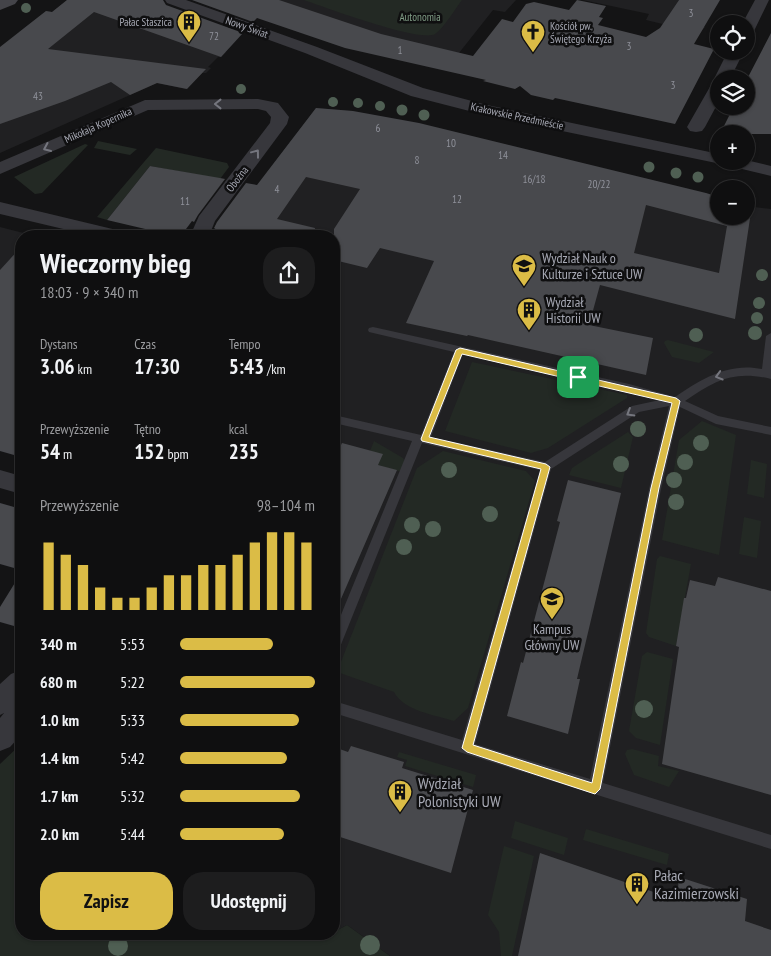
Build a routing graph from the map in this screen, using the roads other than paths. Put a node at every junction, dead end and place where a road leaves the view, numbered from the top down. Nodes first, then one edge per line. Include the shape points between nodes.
1 (8, 0) edge
2 (172, 0) edge
3 (762, 0) edge
4 (0, 5) edge
5 (754, 15) edge
6 (321, 54) joint
7 (710, 101) edge
8 (278, 124) joint
9 (696, 127) dead end
10 (710, 157) edge
11 (755, 167) edge
12 (0, 169) edge
13 (771, 170) edge
14 (0, 191) edge
15 (0, 208) edge
16 (22, 212) junction
17 (94, 230) edge
18 (202, 230) edge
19 (373, 330) dead end
20 (771, 336) edge
21 (460, 350) junction
22 (769, 374) edge
23 (676, 401) junction
24 (340, 419) edge
25 (771, 432) edge
26 (422, 439) junction
27 (546, 467) junction
28 (0, 479) edge
29 (15, 483) edge
30 (340, 633) edge
31 (15, 688) edge
32 (0, 702) edge
33 (340, 709) edge
34 (15, 722) edge
35 (0, 737) edge
36 (467, 748) junction
37 (595, 789) junction
38 (771, 842) edge

1 - 4 street
2 - 6 street, Nowy Świat
3 - 5 street
6 - 10 street, Krakowskie Przedmieście via 402,87 449,101
7 - 9 street
8 -> 12 street, Mikołaja Kopernika via 280,117 275,109 258,104 145,105
18 -> 8 street, Oboźna via 206,220
11 - 13 street
14 - 16 street
15 - 16 street
16 - 17 street
19 - 21 lane
20 - 22 lane
21 - 23 lane
21 - 26 lane
22 -> 23 lane via 738,370 712,377
23 - 25 lane via 716,420
23 -> 27 lane via 636,409
23 - 37 lane via 655,488
24 - 26 lane
26 - 27 lane
26 - 30 lane
27 - 36 lane
28 - 29 street
31 - 32 street
33 - 36 lane
34 - 35 street
36 - 37 lane
37 - 38 lane

